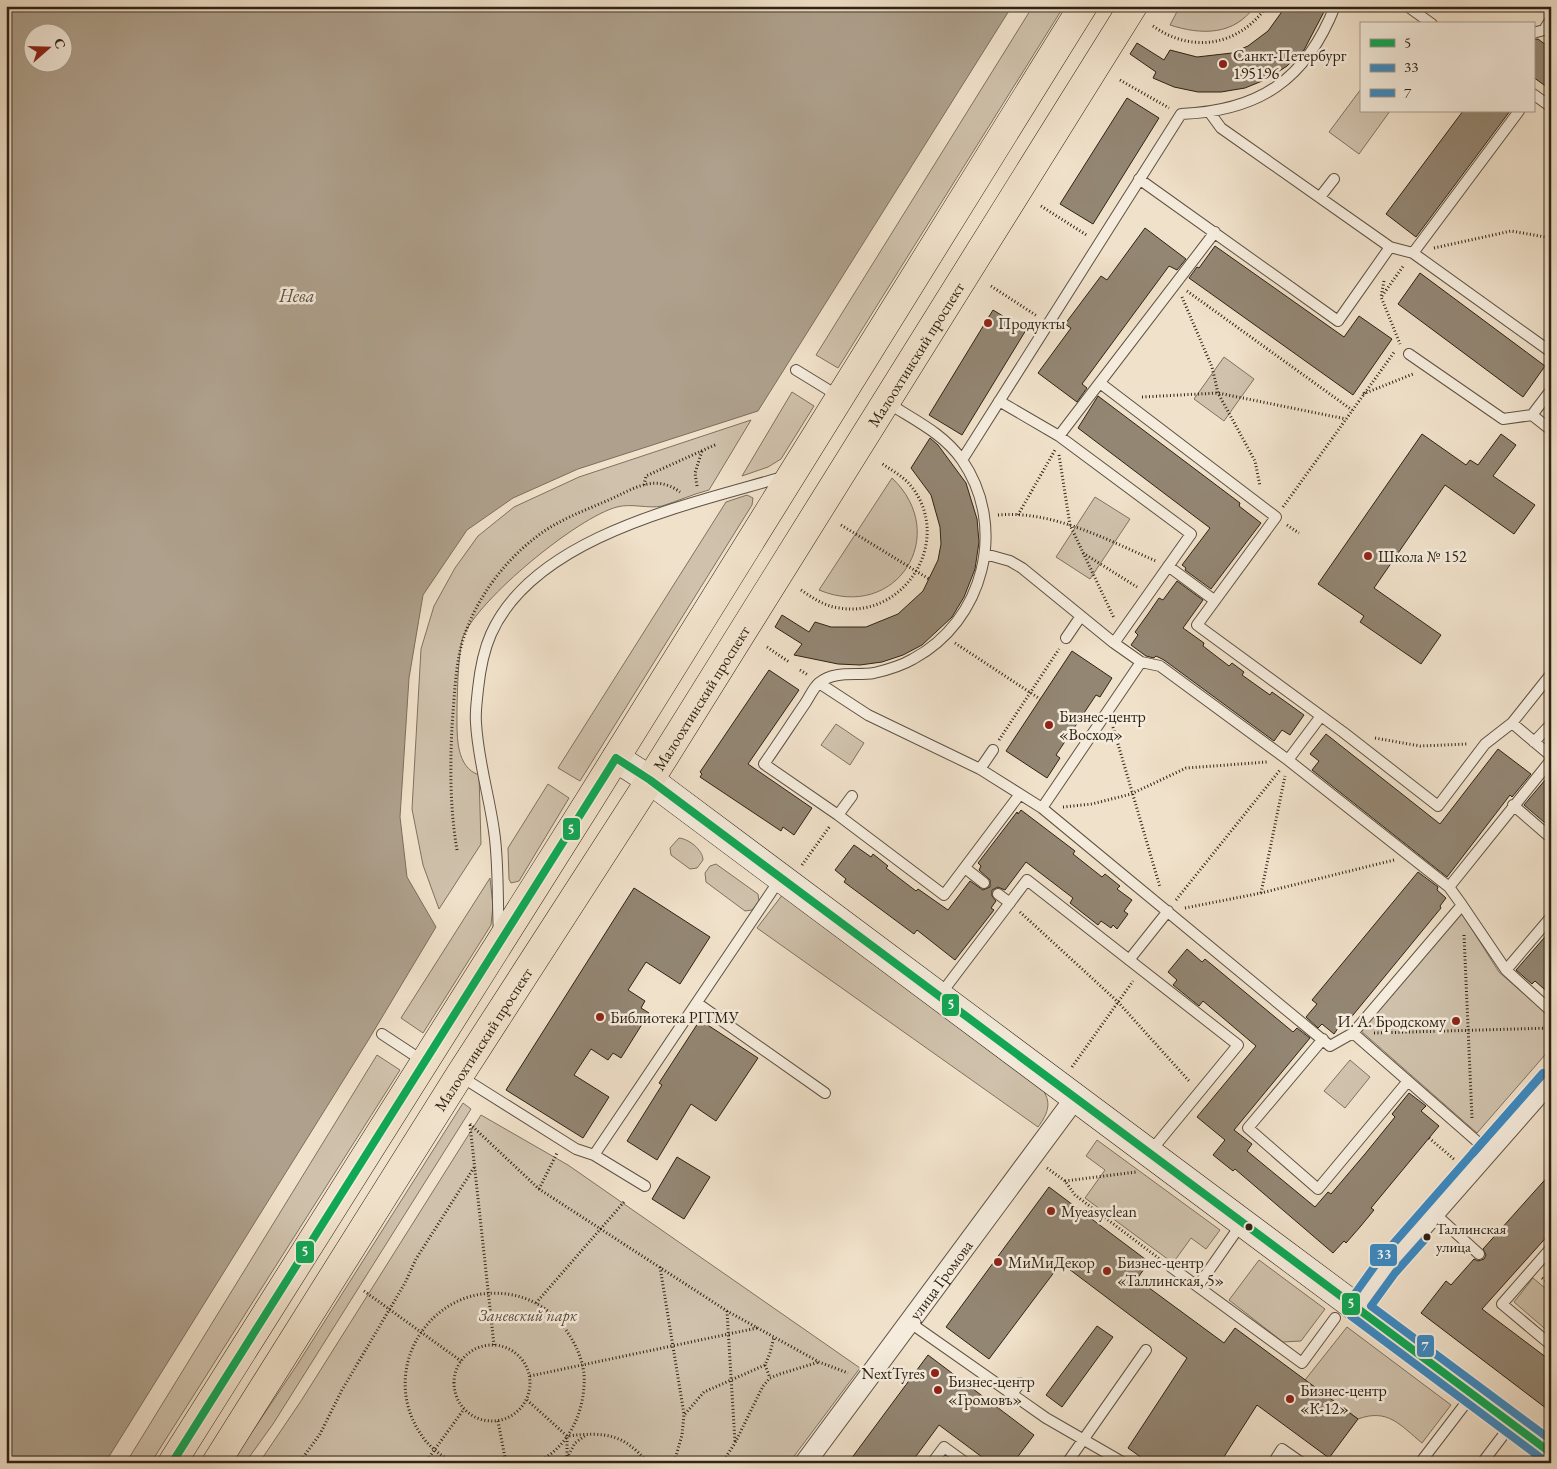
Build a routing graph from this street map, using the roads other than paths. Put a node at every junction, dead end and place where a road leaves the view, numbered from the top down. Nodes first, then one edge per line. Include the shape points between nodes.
1 (1084, 6) edge
2 (1133, 6) edge
3 (1335, 6) edge
4 (1407, 6) edge
5 (1551, 20) edge
6 (1429, 22) edge
7 (1534, 33) edge
8 (1534, 95) edge
9 (1551, 107) edge
10 (1518, 112) edge
11 (1210, 113) junction
12 (1139, 179) junction
13 (1334, 179) dead end
14 (1320, 197) junction
15 (1215, 232) junction
16 (1390, 247) junction
17 (1413, 252) junction
18 (1551, 352) edge
19 (1409, 354) dead end
20 (796, 370) dead end
21 (1100, 382) junction
22 (1551, 390) edge
23 (840, 397) junction
24 (999, 400) junction
25 (886, 402) junction
26 (1532, 415) junction
27 (1551, 430) edge
28 (1059, 436) junction
29 (962, 460) junction
30 (794, 473) junction
31 (985, 554) junction
32 (1168, 566) junction
33 (1214, 600) junction
34 (1081, 616) junction
35 (1066, 638) road end
36 (1114, 643) junction
37 (1141, 662) junction
38 (1551, 674) edge
39 (819, 683) junction
40 (1321, 716) junction
41 (1512, 723) junction
42 (1551, 724) edge
43 (1534, 742) junction
44 (993, 750) road end
45 (616, 758) junction
46 (1551, 758) edge
47 (1288, 760) junction
48 (980, 769) junction
49 (650, 780) junction
50 (1020, 794) junction
51 (852, 796) dead end
52 (1513, 806) junction
53 (1042, 808) junction
54 (838, 815) junction
55 (1551, 838) edge
56 (965, 868) junction
57 (785, 881) junction
58 (984, 883) dead end
59 (1449, 887) junction
60 (998, 894) dead end
61 (1010, 903) junction
62 (1462, 906) junction
63 (1168, 911) junction
64 (1551, 918) edge
65 (499, 942) junction
66 (1129, 960) junction
67 (1506, 970) junction
68 (939, 996) junction
69 (697, 1003) junction
70 (1551, 1011) edge
71 (1353, 1033) junction
72 (382, 1034) dead end
73 (1324, 1039) junction
74 (424, 1062) junction
75 (459, 1076) junction
76 (1551, 1080) edge
77 (1408, 1081) junction
78 (825, 1093) dead end
79 (1076, 1097) junction
80 (1481, 1145) junction
81 (594, 1155) junction
82 (1144, 1162) junction
83 (645, 1186) dead end
84 (1434, 1213) junction
85 (1243, 1223) junction
86 (1551, 1248) edge
87 (1479, 1254) dead end
88 (1171, 1267) road end
89 (1509, 1279) dead end
90 (1198, 1286) junction
91 (1517, 1286) junction
92 (1346, 1313) junction
93 (909, 1322) junction
94 (1551, 1345) edge
95 (1146, 1350) dead end
96 (1020, 1383) dead end
97 (1012, 1394) junction
98 (1472, 1394) junction
99 (1512, 1424) junction
100 (1083, 1439) junction
101 (1551, 1453) edge
102 (172, 1463) edge
103 (216, 1463) edge
104 (805, 1463) edge
105 (932, 1463) edge
106 (966, 1463) edge
107 (1067, 1463) edge
108 (1124, 1463) edge
109 (1273, 1463) edge
110 (1302, 1463) edge
111 (1420, 1463) edge
112 (1482, 1463) edge

1 - 23 main road
2 - 25 main road, Малоохтинский проспект
3 - 11 lane via 1324,34 1304,63 1277,87 1245,104
4 - 6 lane
5 - 7 lane via 1544,30
8 - 9 lane
10 - 17 lane
11 - 12 lane via 1181,114
11 - 14 lane via 1221,128
12 - 15 lane
12 - 24 lane
13 - 14 lane
14 - 16 lane
15 - 16 lane via 1338,321
15 - 21 lane
16 - 17 lane
17 - 18 lane
19 - 26 lane via 1503,419
20 - 23 lane
21 - 28 lane
21 - 33 lane via 1276,517
22 - 26 lane
23 - 30 main road
24 - 28 lane
24 - 29 lane
25 - 29 lane via 939,435
25 - 49 main road, Малоохтинский проспект
26 - 27 lane
28 - 32 lane via 1191,534
29 - 31 lane via 973,480 984,516
30 - 45 main road
30 - 65 lane via 673,508 561,557 512,601 491,633 481,664 475,721 494,832
31 - 34 lane via 1022,568
31 - 39 lane via 970,604 944,637 929,649 894,668 856,675 836,674
32 - 33 lane
32 - 36 lane
33 - 40 lane via 1197,624
34 - 35 lane
34 - 36 lane
36 - 37 lane
37 - 47 lane via 1160,666
37 - 53 lane
38 - 41 lane
39 - 48 lane via 868,715
39 - 54 lane via 764,764
40 - 41 lane via 1438,806 1486,744
40 - 47 lane
41 - 43 lane
42 - 43 lane
43 - 46 lane
44 - 48 lane
45 - 49 street
45 - 65 main road
46 - 52 lane
47 - 59 lane
48 - 50 lane
49 - 57 street
49 - 75 main road, Малоохтинский проспект
50 - 53 lane
50 - 56 lane
51 - 54 lane
52 - 55 lane
52 - 59 lane
53 - 63 lane
54 - 56 lane via 944,895
56 - 58 lane
57 - 68 street
57 - 69 lane
59 - 62 lane
60 - 61 lane
61 - 66 lane via 1027,880
61 - 68 lane
62 - 67 lane
62 - 71 lane
63 - 66 lane
63 - 73 lane
64 - 67 lane
65 - 74 main road
66 - 82 lane via 1238,1045
67 - 70 lane
68 - 79 street
69 - 78 lane
69 - 81 lane
71 - 73 lane via 1330,1046
71 - 77 lane
72 - 74 lane
73 - 77 lane via 1248,1128 1318,1189
74 - 102 main road
75 - 81 lane via 576,1149
75 - 103 main road, Малоохтинский проспект
76 - 80 street
77 - 80 lane
79 - 82 street
79 - 93 street, улица Громова
80 - 84 street
81 - 83 lane
82 - 85 street
84 - 87 lane
84 - 92 street
85 - 90 lane
85 - 92 street
86 - 91 lane
88 - 90 lane
89 - 91 lane
90 - 92 lane via 1302,1363
91 - 94 lane via 1502,1304
92 - 98 street
93 - 97 lane
93 - 104 street, улица Громова
95 - 100 lane
96 - 97 lane
97 - 100 lane
98 - 99 street
98 - 111 lane
99 - 101 street
99 - 112 lane
100 - 107 lane
100 - 108 lane
105 - 106 lane via 944,1447
109 - 110 lane via 1282,1449

